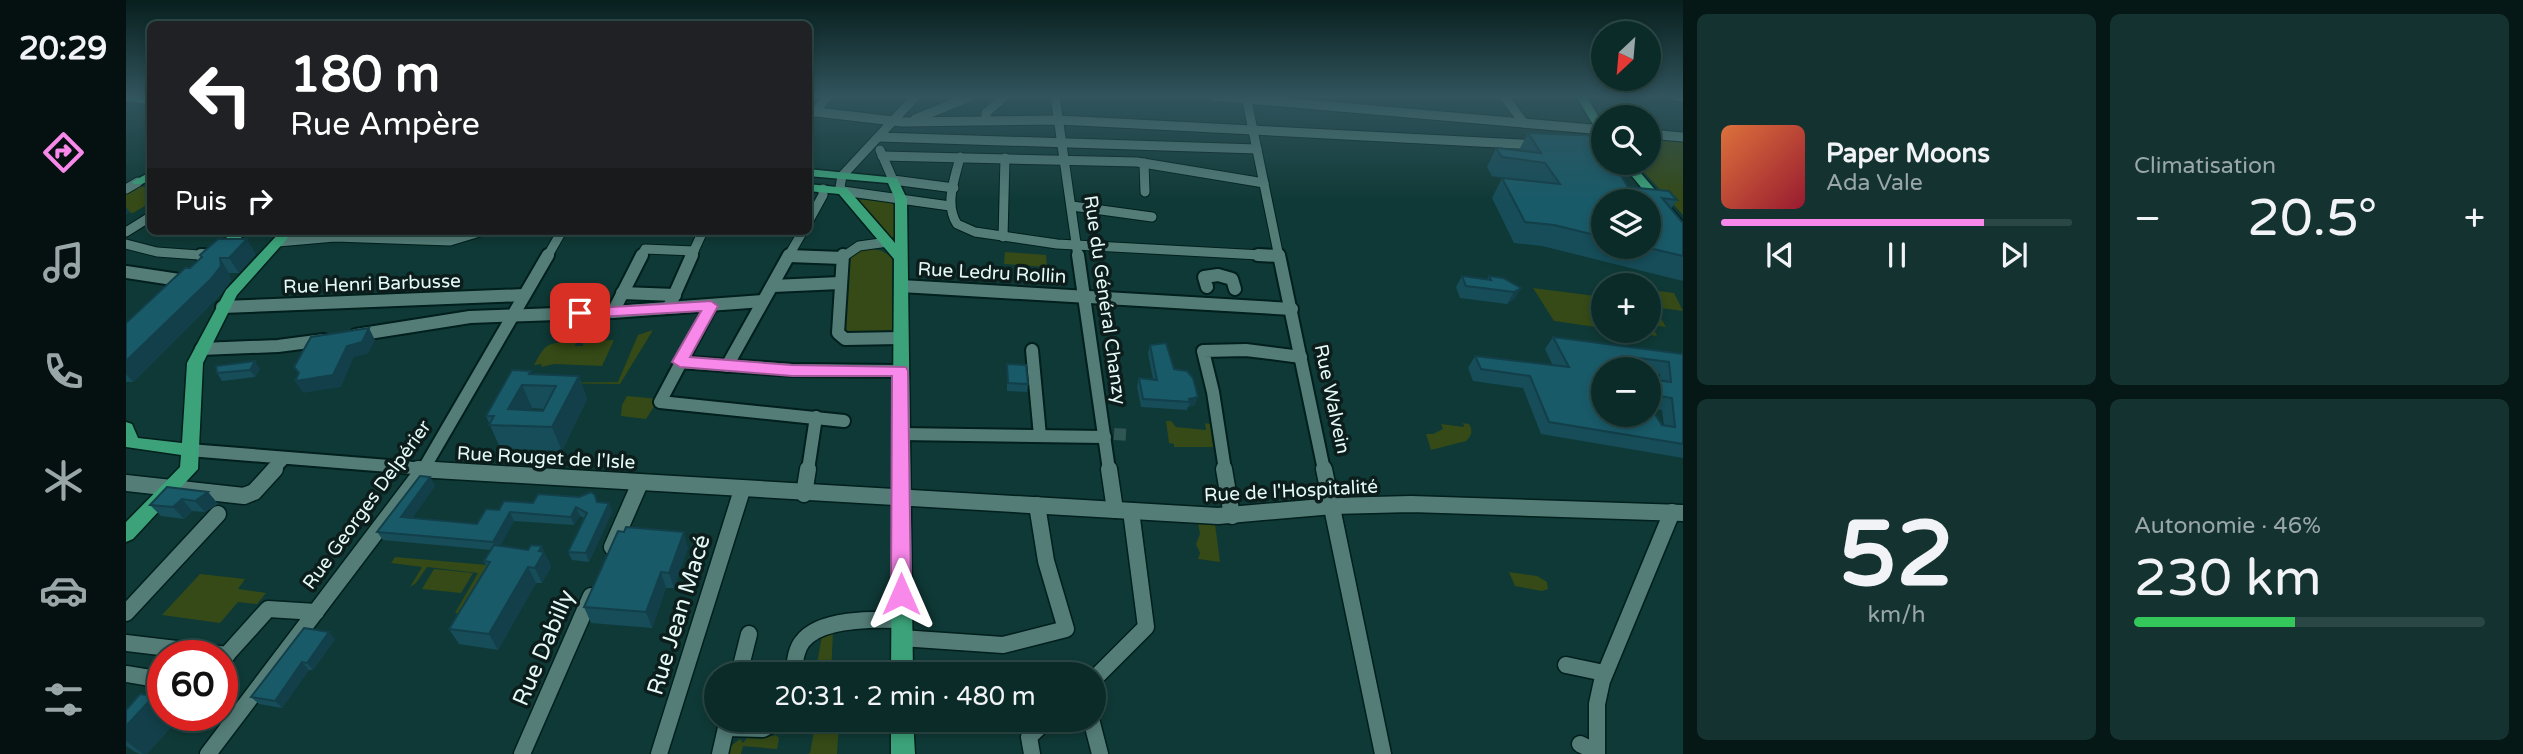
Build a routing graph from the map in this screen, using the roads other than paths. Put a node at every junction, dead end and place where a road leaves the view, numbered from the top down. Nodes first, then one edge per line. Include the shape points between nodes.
1 (884, 131) edge
2 (1060, 131) edge
3 (1254, 131) edge
4 (1276, 131) edge
5 (1661, 135) edge
6 (879, 137) junction
7 (1683, 137) edge
8 (1062, 143) junction
9 (1548, 146) edge
10 (1258, 149) junction
11 (882, 156) junction
12 (960, 157) junction
13 (1005, 158) junction
14 (1064, 159) junction
15 (1144, 163) junction
16 (813, 172) edge
17 (1636, 175) edge
18 (842, 176) junction
19 (893, 180) junction
20 (138, 182) edge
21 (1264, 183) junction
22 (812, 187) edge
23 (126, 188) edge
24 (954, 188) junction
25 (812, 189) edge
26 (823, 189) junction
27 (843, 191) junction
28 (1145, 192) dead end
29 (901, 200) junction
30 (928, 203) junction
31 (950, 206) junction
32 (1072, 206) junction
33 (812, 215) edge
34 (902, 217) junction
35 (1152, 217) dead end
36 (147, 219) edge
37 (877, 229) junction
38 (1683, 230) edge
39 (126, 232) edge
40 (237, 235) edge
41 (284, 235) edge
42 (323, 235) edge
43 (471, 235) edge
44 (560, 235) edge
45 (701, 235) edge
46 (801, 235) edge
47 (1003, 237) junction
48 (278, 242) junction
49 (888, 242) junction
50 (126, 244) edge
51 (859, 246) junction
52 (1077, 246) junction
53 (694, 251) junction
54 (1211, 252) junction
55 (213, 256) junction
56 (789, 256) junction
57 (1279, 256) junction
58 (842, 258) junction
59 (902, 261) junction
60 (126, 272) edge
61 (1218, 275) junction
62 (186, 281) junction
63 (840, 283) junction
64 (773, 286) junction
65 (901, 286) junction
66 (1207, 287) dead end
67 (1235, 289) dead end
68 (622, 293) junction
69 (524, 295) junction
70 (675, 295) junction
71 (170, 296) edge
72 (1084, 296) junction
73 (763, 301) junction
74 (711, 306) junction
75 (222, 307) junction
76 (669, 307) junction
77 (1292, 309) junction
78 (613, 312) junction
79 (513, 316) junction
80 (900, 338) junction
81 (201, 349) junction
82 (1032, 350) dead end
83 (1301, 356) junction
84 (680, 362) junction
85 (727, 366) junction
86 (900, 371) junction
87 (696, 406) joint
88 (816, 417) junction
89 (844, 421) dead end
90 (126, 433) edge
91 (901, 434) junction
92 (1040, 436) junction
93 (1105, 437) junction
94 (189, 450) junction
95 (221, 453) junction
96 (284, 458) junction
97 (188, 469) junction
98 (423, 470) junction
99 (126, 483) edge
100 (640, 483) junction
101 (172, 488) junction
102 (742, 491) junction
103 (804, 494) junction
104 (901, 498) junction
105 (1037, 505) junction
106 (1333, 506) junction
107 (1123, 510) junction
108 (1678, 512) edge
109 (218, 514) dead end
110 (1232, 516) junction
111 (126, 534) edge
112 (130, 605) edge
113 (316, 612) junction
114 (901, 629) junction
115 (749, 634) dead end
116 (238, 641) edge
117 (126, 643) edge
118 (801, 643) joint
119 (147, 646) edge
120 (742, 662) edge
121 (796, 662) edge
122 (902, 662) edge
123 (1566, 665) dead end
124 (1106, 667) edge
125 (1604, 673) junction
126 (126, 674) edge
127 (147, 677) edge
128 (725, 732) edge
129 (902, 732) edge
130 (1035, 732) edge
131 (1094, 732) edge
132 (1591, 750) edge
133 (208, 754) edge
134 (522, 754) edge
135 (659, 754) edge
136 (720, 754) edge
137 (903, 754) edge
138 (1032, 754) edge
139 (1100, 754) edge
140 (1383, 754) edge

1 - 6 street
2 - 8 street, Rue du Général Chanzy
3 - 10 street, Rue Walvein
4 - 9 street
5 - 7 street
6 - 8 street
6 - 11 street
6 - 18 street
8 - 10 street
8 - 14 street, Rue du Général Chanzy
10 - 21 street, Rue Walvein
11 - 12 street
11 - 19 street
12 - 13 street
12 - 24 street
13 - 14 street
13 - 47 street
14 - 15 street
14 - 32 street, Rue du Général Chanzy
15 - 21 street
15 - 28 street
16 - 18 main road
16 - 22 street via 823,181
17 - 38 main road
18 - 19 main road
18 - 27 street
19 - 24 street
19 - 29 main road
20 - 23 street
21 - 57 street, Rue Walvein
24 - 31 street
25 - 26 main road
26 - 27 main road
26 - 33 street
27 - 29 street
27 - 37 main road
29 - 30 street
29 - 34 main road
30 - 31 street
30 - 34 street via 911,208
31 - 47 street via 961,227
32 - 35 street
32 - 52 street, Rue du Général Chanzy
34 - 59 main road
36 - 39 street
37 - 49 main road
37 - 51 street
40 - 55 main road
41 - 48 main road
42 - 43 street via 450,242
42 - 48 street
44 - 69 street, Rue Georges Delpérier
45 - 53 street
46 - 56 street
47 - 52 street
48 - 75 main road
49 - 51 street
49 - 59 main road
50 - 55 street via 153,252
51 - 58 street
52 - 54 street
52 - 72 street, Rue du Général Chanzy
53 - 68 street via 645,249
53 - 70 street
54 - 57 street
54 - 61 street
55 - 62 main road
56 - 58 street
56 - 64 street
57 - 77 street, Rue Walvein
58 - 63 street
59 - 65 main road
60 - 62 street
61 - 66 street via 1204,277
61 - 67 street via 1232,279
62 - 71 main road
63 - 64 street
63 - 80 street via 840,337
64 - 73 street
65 - 72 street, Rue Ledru Rollin
65 - 80 main road
68 - 70 street
68 - 78 street
69 - 75 street, Rue Henri Barbusse
69 - 79 street, Rue Georges Delpérier
70 - 76 street
72 - 77 street, Rue Ledru Rollin
72 - 93 street, Rue du Général Chanzy
73 - 74 street
73 - 85 street
74 - 76 street
74 - 84 street
75 - 81 main road
76 - 78 street
77 - 83 street, Rue Walvein
78 - 79 street
79 - 81 street via 470,317 278,346
79 - 98 street, Rue Georges Delpérier
80 - 86 main road
81 - 94 main road via 195,363
82 - 92 street
83 - 106 street, Rue Walvein
83 - 110 street via 1203,351 1214,393
84 - 85 street
84 - 87 street via 660,402
85 - 86 street
86 - 91 main road
87 - 88 street
88 - 89 street
88 - 103 street
90 - 94 main road via 136,444
91 - 92 street
91 - 104 main road
92 - 93 street
93 - 107 street, Rue du Général Chanzy
94 - 95 street, Rue Rouget de l'Isle
94 - 97 main road
95 - 96 street, Rue Rouget de l'Isle
95 - 97 street
96 - 98 street, Rue Rouget de l'Isle
96 - 101 street via 247,495 232,498
97 - 101 main road
98 - 100 street, Rue Rouget de l'Isle
98 - 113 street, Rue Georges Delpérier
99 - 101 street
100 - 102 street, Rue Rouget de l'Isle
100 - 134 street, Rue Dabilly
101 - 111 main road
102 - 103 street, Rue Rouget de l'Isle
102 - 135 street, Rue Jean Macé
103 - 104 street, Rue Rouget de l'Isle
104 - 105 street, Rue de l'Hospitalité
104 - 114 main road
105 - 107 street, Rue de l'Hospitalité
105 - 114 street via 1046,561 1066,629 1003,645
106 - 108 street, Rue de l'Hospitalité
106 - 110 street, Rue de l'Hospitalité
106 - 140 street, Rue Walvein
107 - 110 street, Rue de l'Hospitalité
107 - 124 street, Rue du Général Chanzy via 1146,626
108 - 125 street
109 - 112 street
113 - 116 street via 268,609
113 - 133 street, Rue Georges Delpérier
114 - 118 street via 873,619 824,628
114 - 122 main road
115 - 120 street
117 - 119 street
118 - 121 street
123 - 125 street
125 - 132 street
126 - 127 street
128 - 136 street
129 - 137 main road
130 - 138 street via 1030,737
131 - 139 street

